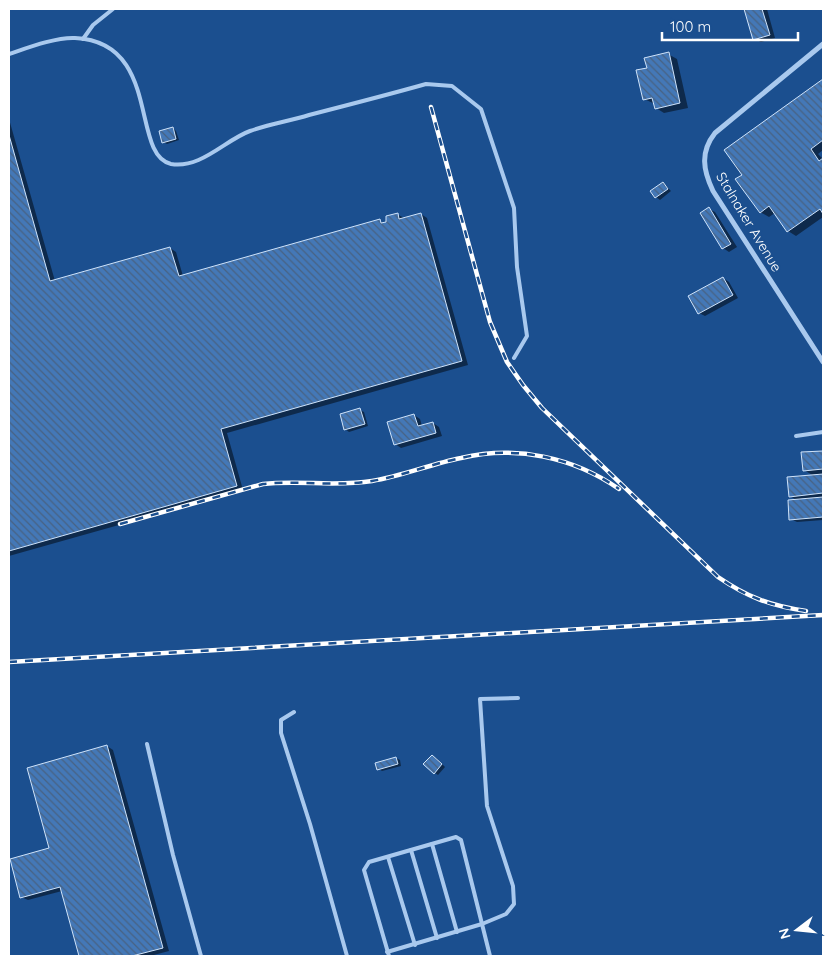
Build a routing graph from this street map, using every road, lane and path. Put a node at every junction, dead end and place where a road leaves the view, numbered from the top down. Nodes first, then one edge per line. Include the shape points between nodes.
1 (113, 9) edge
2 (83, 39) junction
3 (823, 44) edge
4 (9, 54) edge
5 (514, 358) dead end
6 (823, 362) edge
7 (823, 432) edge
8 (796, 436) dead end
9 (518, 698) dead end
10 (294, 712) dead end
11 (147, 744) dead end
12 (432, 844) junction
13 (411, 850) junction
14 (388, 857) junction
15 (482, 924) junction
16 (457, 932) junction
17 (437, 938) junction
18 (414, 945) junction
19 (388, 954) edge
20 (201, 956) edge
21 (347, 956) edge
22 (490, 956) edge

1 - 2 lane via 93,25
2 - 4 lane via 73,38
2 - 5 lane via 99,41 120,56 134,79 152,148 158,157 171,164 192,163 249,132 426,84 452,86 481,109 514,208 517,267 527,336
3 - 6 street, Stalnaker Avenue via 715,133 706,145 705,160 706,176 713,191
7 - 8 lane
9 - 15 lane via 480,700 486,806 513,886 514,904 506,914
10 - 21 lane via 280,720 281,733
11 - 20 lane
12 - 13 lane
12 - 15 lane via 456,837 461,840
12 - 16 lane
13 - 14 lane
13 - 17 lane
14 - 18 lane
14 - 19 lane via 368,862 364,870
15 - 16 lane
15 - 22 lane
16 - 17 lane
17 - 18 lane
18 - 19 lane

